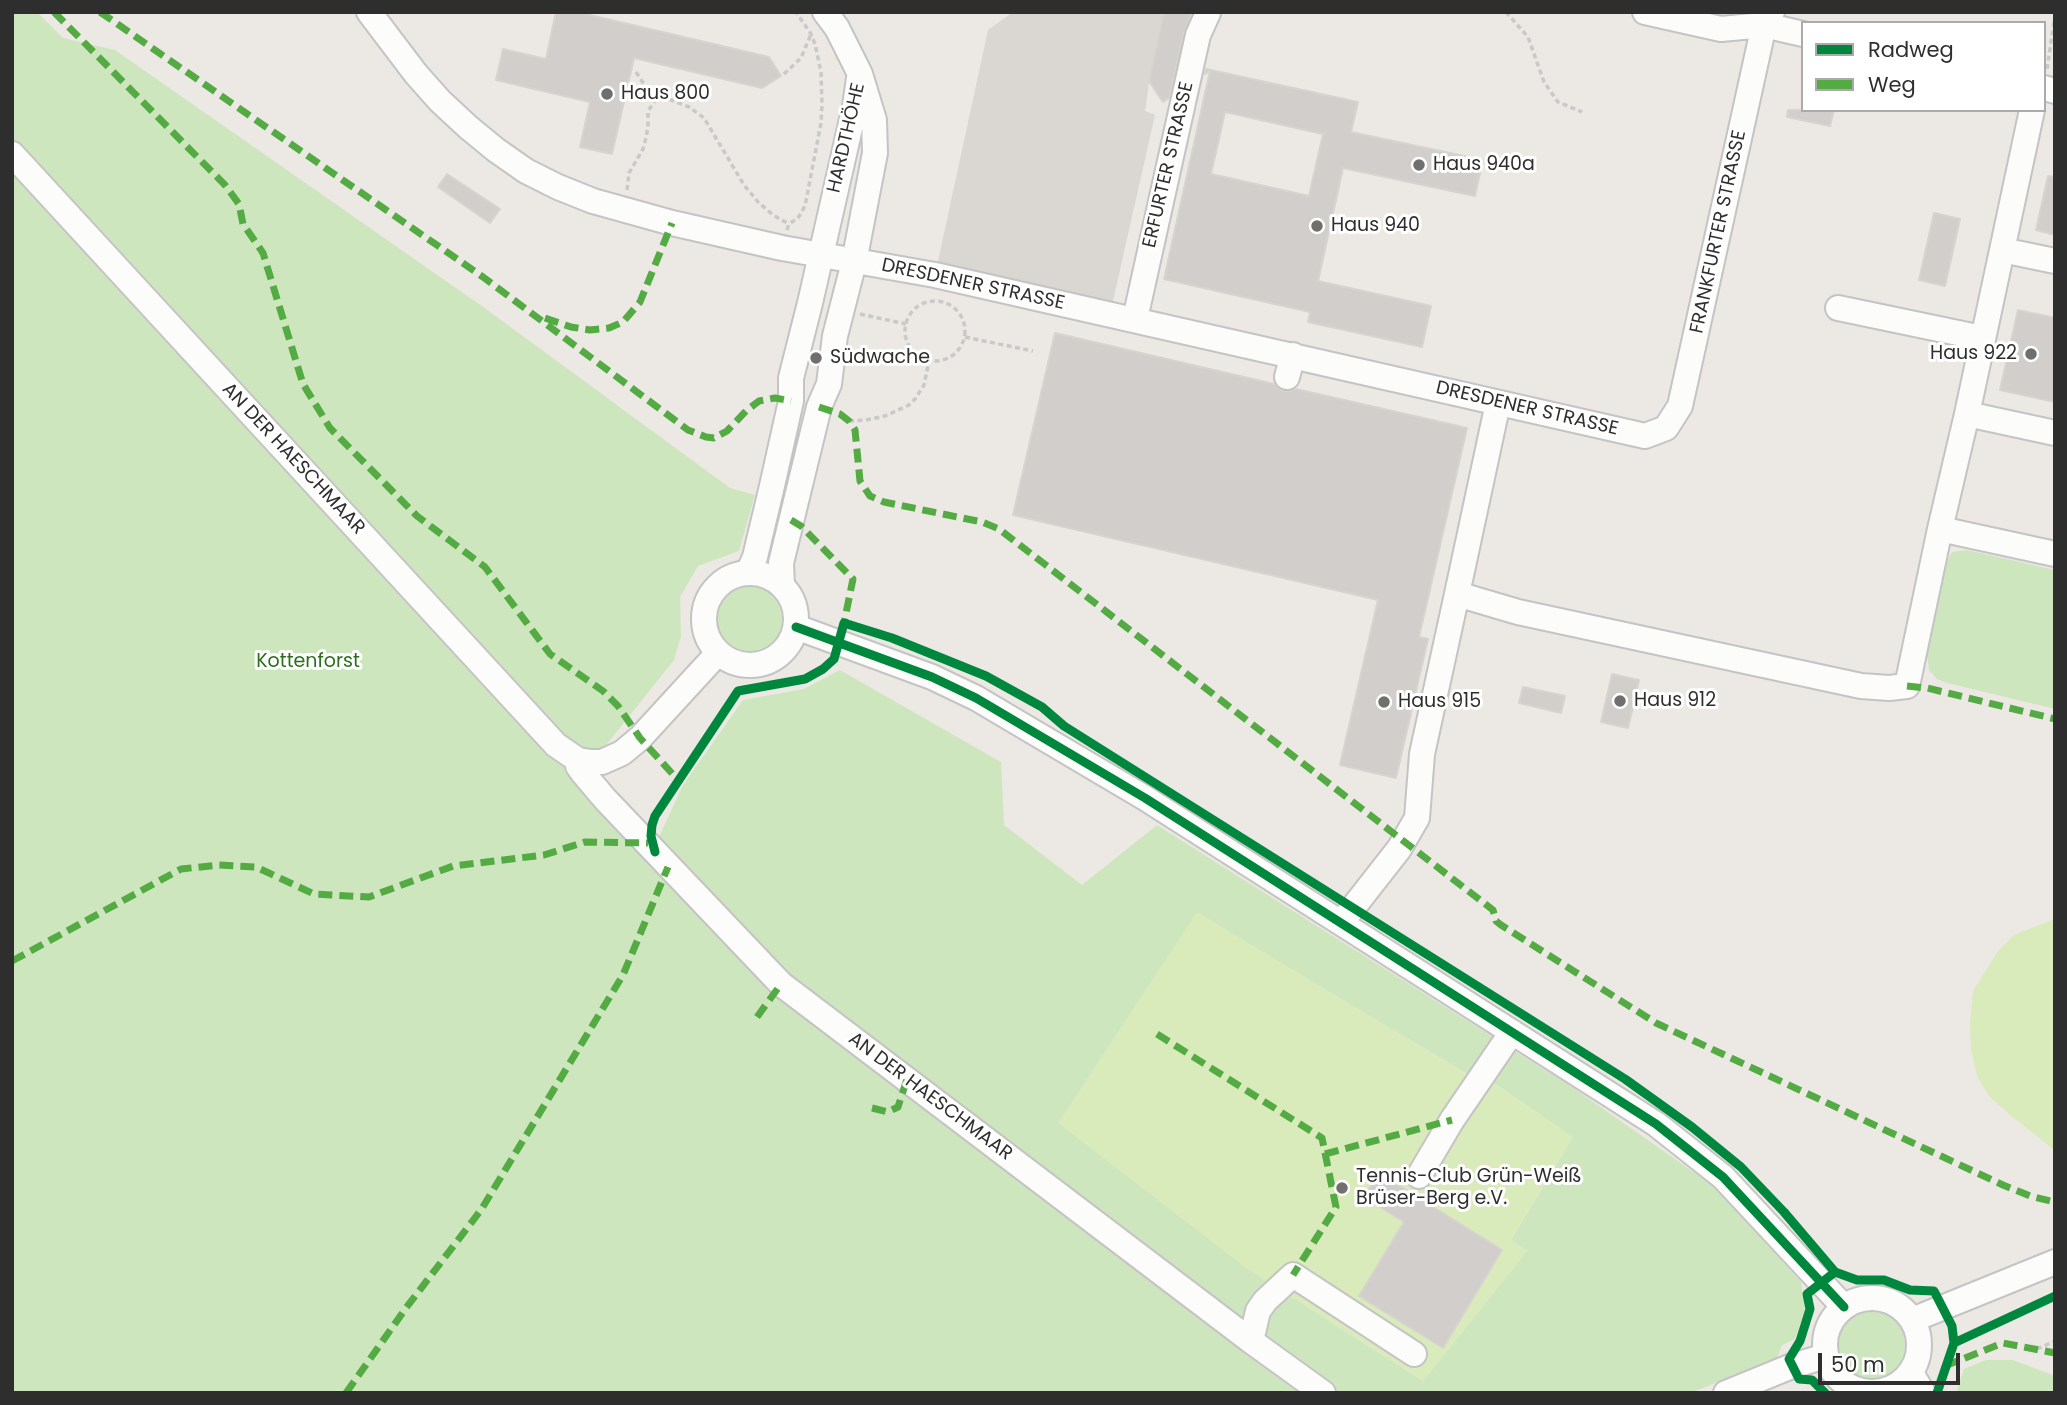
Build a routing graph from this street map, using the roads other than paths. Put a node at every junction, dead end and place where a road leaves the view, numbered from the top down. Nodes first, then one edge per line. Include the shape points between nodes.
1 (369, 12) edge
2 (825, 12) edge
3 (1645, 12) edge
4 (1208, 13) edge
5 (1768, 19) edge
6 (1801, 33) edge
7 (860, 74) junction
8 (2032, 112) edge
9 (12, 155) edge
10 (2002, 250) junction
11 (821, 255) junction
12 (2055, 261) edge
13 (854, 262) junction
14 (1838, 308) dead end
15 (1135, 319) junction
16 (1982, 338) junction
17 (791, 401) junction
18 (1498, 403) junction
19 (818, 407) junction
20 (1967, 414) junction
21 (2055, 433) edge
22 (1645, 436) joint
23 (766, 514) junction
24 (791, 520) junction
25 (1940, 529) junction
26 (2055, 554) edge
27 (748, 573) junction
28 (782, 585) junction
29 (1457, 594) junction
30 (796, 627) junction
31 (718, 653) junction
32 (578, 760) junction
33 (1341, 923) junction
34 (1512, 1031) junction
35 (1419, 1176) dead end
36 (2055, 1262) edge
37 (1844, 1307) junction
38 (1912, 1320) junction
39 (1251, 1341) junction
40 (1414, 1354) dead end
41 (1826, 1356) junction
42 (1917, 1383) edge
43 (1323, 1393) edge
44 (1726, 1393) edge
45 (1870, 1393) edge

1 - 11 street, DRESDENER STRASSE via 432,92 526,171 623,210
2 - 7 street
3 - 5 street via 1721,29
4 - 15 street, ERFURTER STRASSE via 1198,35
5 - 6 street
5 - 22 street, FRANKFURTER STRASSE via 1680,406 1666,428
7 - 11 street, HARDTHÖHE
7 - 13 street, HARDTHÖHE via 874,120 875,153
8 - 10 street
9 - 32 street, AN DER HAESCHMAAR via 556,745
10 - 12 street
10 - 16 street
11 - 13 street, DRESDENER STRASSE
11 - 17 street, HARDTHÖHE via 791,378
13 - 15 street, DRESDENER STRASSE
13 - 19 street, HARDTHÖHE via 835,336 829,383
14 - 16 street
15 - 18 street, DRESDENER STRASSE via 1290,366
16 - 20 street
17 - 19 street
17 - 23 street, HARDTHÖHE
18 - 22 street, DRESDENER STRASSE
18 - 29 street
19 - 24 street, HARDTHÖHE
20 - 21 street
20 - 25 street
23 - 24 street
23 - 27 street, HARDTHÖHE
24 - 28 street, HARDTHÖHE via 781,563
25 - 26 street
25 - 29 street via 1907,686 1861,686 1518,612
27 - 28 street
27 - 31 street via 723,581 706,603 704,629
28 - 30 street via 796,612
29 - 33 street via 1422,754 1416,818 1399,849
30 - 31 street via 785,649 764,663 748,666
30 - 33 street via 976,698
31 - 32 street via 622,753 602,762
32 - 39 street, AN DER HAESCHMAAR via 605,799 781,984
33 - 34 street
34 - 35 street
34 - 37 street via 1656,1124 1723,1177
36 - 38 street
37 - 38 street via 1873,1298 1902,1308
37 - 41 street via 1828,1329
38 - 42 street via 1920,1347
39 - 40 street via 1258,1311 1293,1275
39 - 43 street, AN DER HAESCHMAAR
41 - 44 street
41 - 45 street via 1842,1381
42 - 45 street

